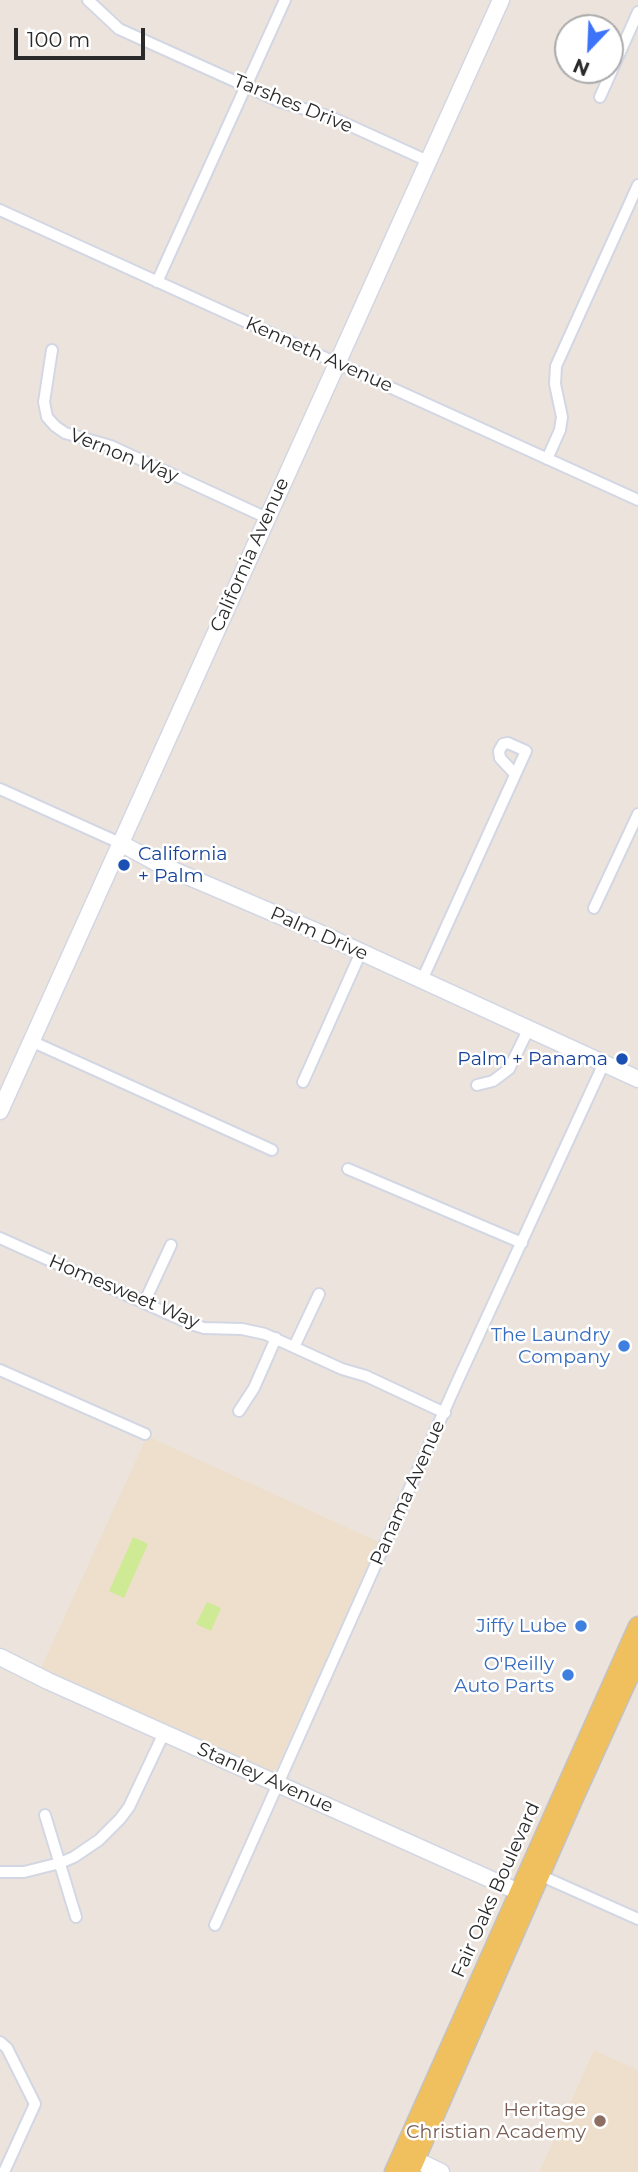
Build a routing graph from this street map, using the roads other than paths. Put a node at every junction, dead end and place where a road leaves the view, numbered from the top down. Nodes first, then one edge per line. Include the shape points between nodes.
1 (88, 0) edge
2 (285, 0) edge
3 (501, 0) edge
4 (638, 12) edge
5 (246, 87) junction
6 (600, 97) dead end
7 (428, 161) junction
8 (638, 186) edge
9 (0, 210) edge
10 (157, 282) junction
11 (52, 350) dead end
12 (337, 363) junction
13 (547, 459) junction
14 (638, 500) edge
15 (267, 518) junction
16 (515, 774) dead end
17 (0, 789) edge
18 (638, 814) edge
19 (120, 843) junction
20 (594, 908) dead end
21 (360, 952) junction
22 (422, 980) junction
23 (529, 1028) junction
24 (31, 1041) junction
25 (604, 1063) junction
26 (638, 1079) edge
27 (303, 1082) dead end
28 (477, 1086) dead end
29 (0, 1111) edge
30 (272, 1150) dead end
31 (348, 1169) dead end
32 (0, 1238) edge
33 (522, 1243) junction
34 (171, 1245) dead end
35 (319, 1294) dead end
36 (144, 1303) junction
37 (276, 1338) junction
38 (295, 1347) junction
39 (0, 1370) edge
40 (239, 1411) dead end
41 (445, 1413) junction
42 (145, 1434) dead end
43 (638, 1626) edge
44 (0, 1657) edge
45 (638, 1657) edge
46 (627, 1680) edge
47 (164, 1733) junction
48 (277, 1785) junction
49 (46, 1815) dead end
50 (60, 1863) junction
51 (0, 1872) edge
52 (534, 1873) junction
53 (525, 1895) junction
54 (76, 1917) dead end
55 (638, 1919) edge
56 (215, 1925) dead end
57 (0, 2042) edge
58 (444, 2063) junction
59 (416, 2168) edge
60 (4, 2172) edge
61 (394, 2172) edge
62 (441, 2172) edge

1 - 5 street, Tarshes Drive via 119,29
2 - 5 street
3 - 7 street, California Avenue
4 - 6 street
5 - 7 street, Tarshes Drive via 331,117
5 - 10 street
7 - 12 street, California Avenue
8 - 13 street via 556,366 562,417
9 - 10 street, Kenneth Avenue
10 - 12 street, Kenneth Avenue
11 - 15 street, Vernon Way via 44,402 47,417 55,426 111,446
12 - 13 street, Kenneth Avenue
12 - 15 street, California Avenue
13 - 14 street, Kenneth Avenue
15 - 19 street, California Avenue
16 - 22 street
17 - 19 street, Palm Drive
18 - 20 street
19 - 21 street, Palm Drive
19 - 24 street, California Avenue
21 - 22 street, Palm Drive
21 - 27 street
22 - 23 street, Palm Drive
23 - 25 street, Palm Drive
23 - 28 street via 509,1069
24 - 29 street, California Avenue
24 - 30 street
25 - 26 street, Palm Drive
25 - 33 street, Panama Avenue
31 - 33 street
32 - 36 street, Homesweet Way
33 - 41 street, Panama Avenue
34 - 36 street
35 - 38 street
36 - 37 street, Homesweet Way via 197,1326 254,1330
37 - 38 street, Homesweet Way
37 - 40 street
38 - 41 street, Homesweet Way
39 - 42 street
41 - 48 street, Panama Avenue
43 - 46 main road, Fair Oaks Boulevard
44 - 47 street, Stanley Avenue
45 - 46 main road, Fair Oaks Boulevard
46 - 52 main road, Fair Oaks Boulevard
47 - 48 street, Stanley Avenue
47 - 50 street via 120,1819 87,1849
48 - 53 street, Stanley Avenue
48 - 56 street, Panama Avenue
49 - 50 street
50 - 51 street via 32,1871
50 - 54 street
52 - 53 main road, Fair Oaks Boulevard
52 - 55 street
53 - 58 main road, Fair Oaks Boulevard
53 - 59 main road, Fair Oaks Boulevard
57 - 60 street via 8,2048 35,2104
58 - 59 main road via 446,2073 411,2154 410,2162
58 - 61 main road, Fair Oaks Boulevard
59 - 62 street

